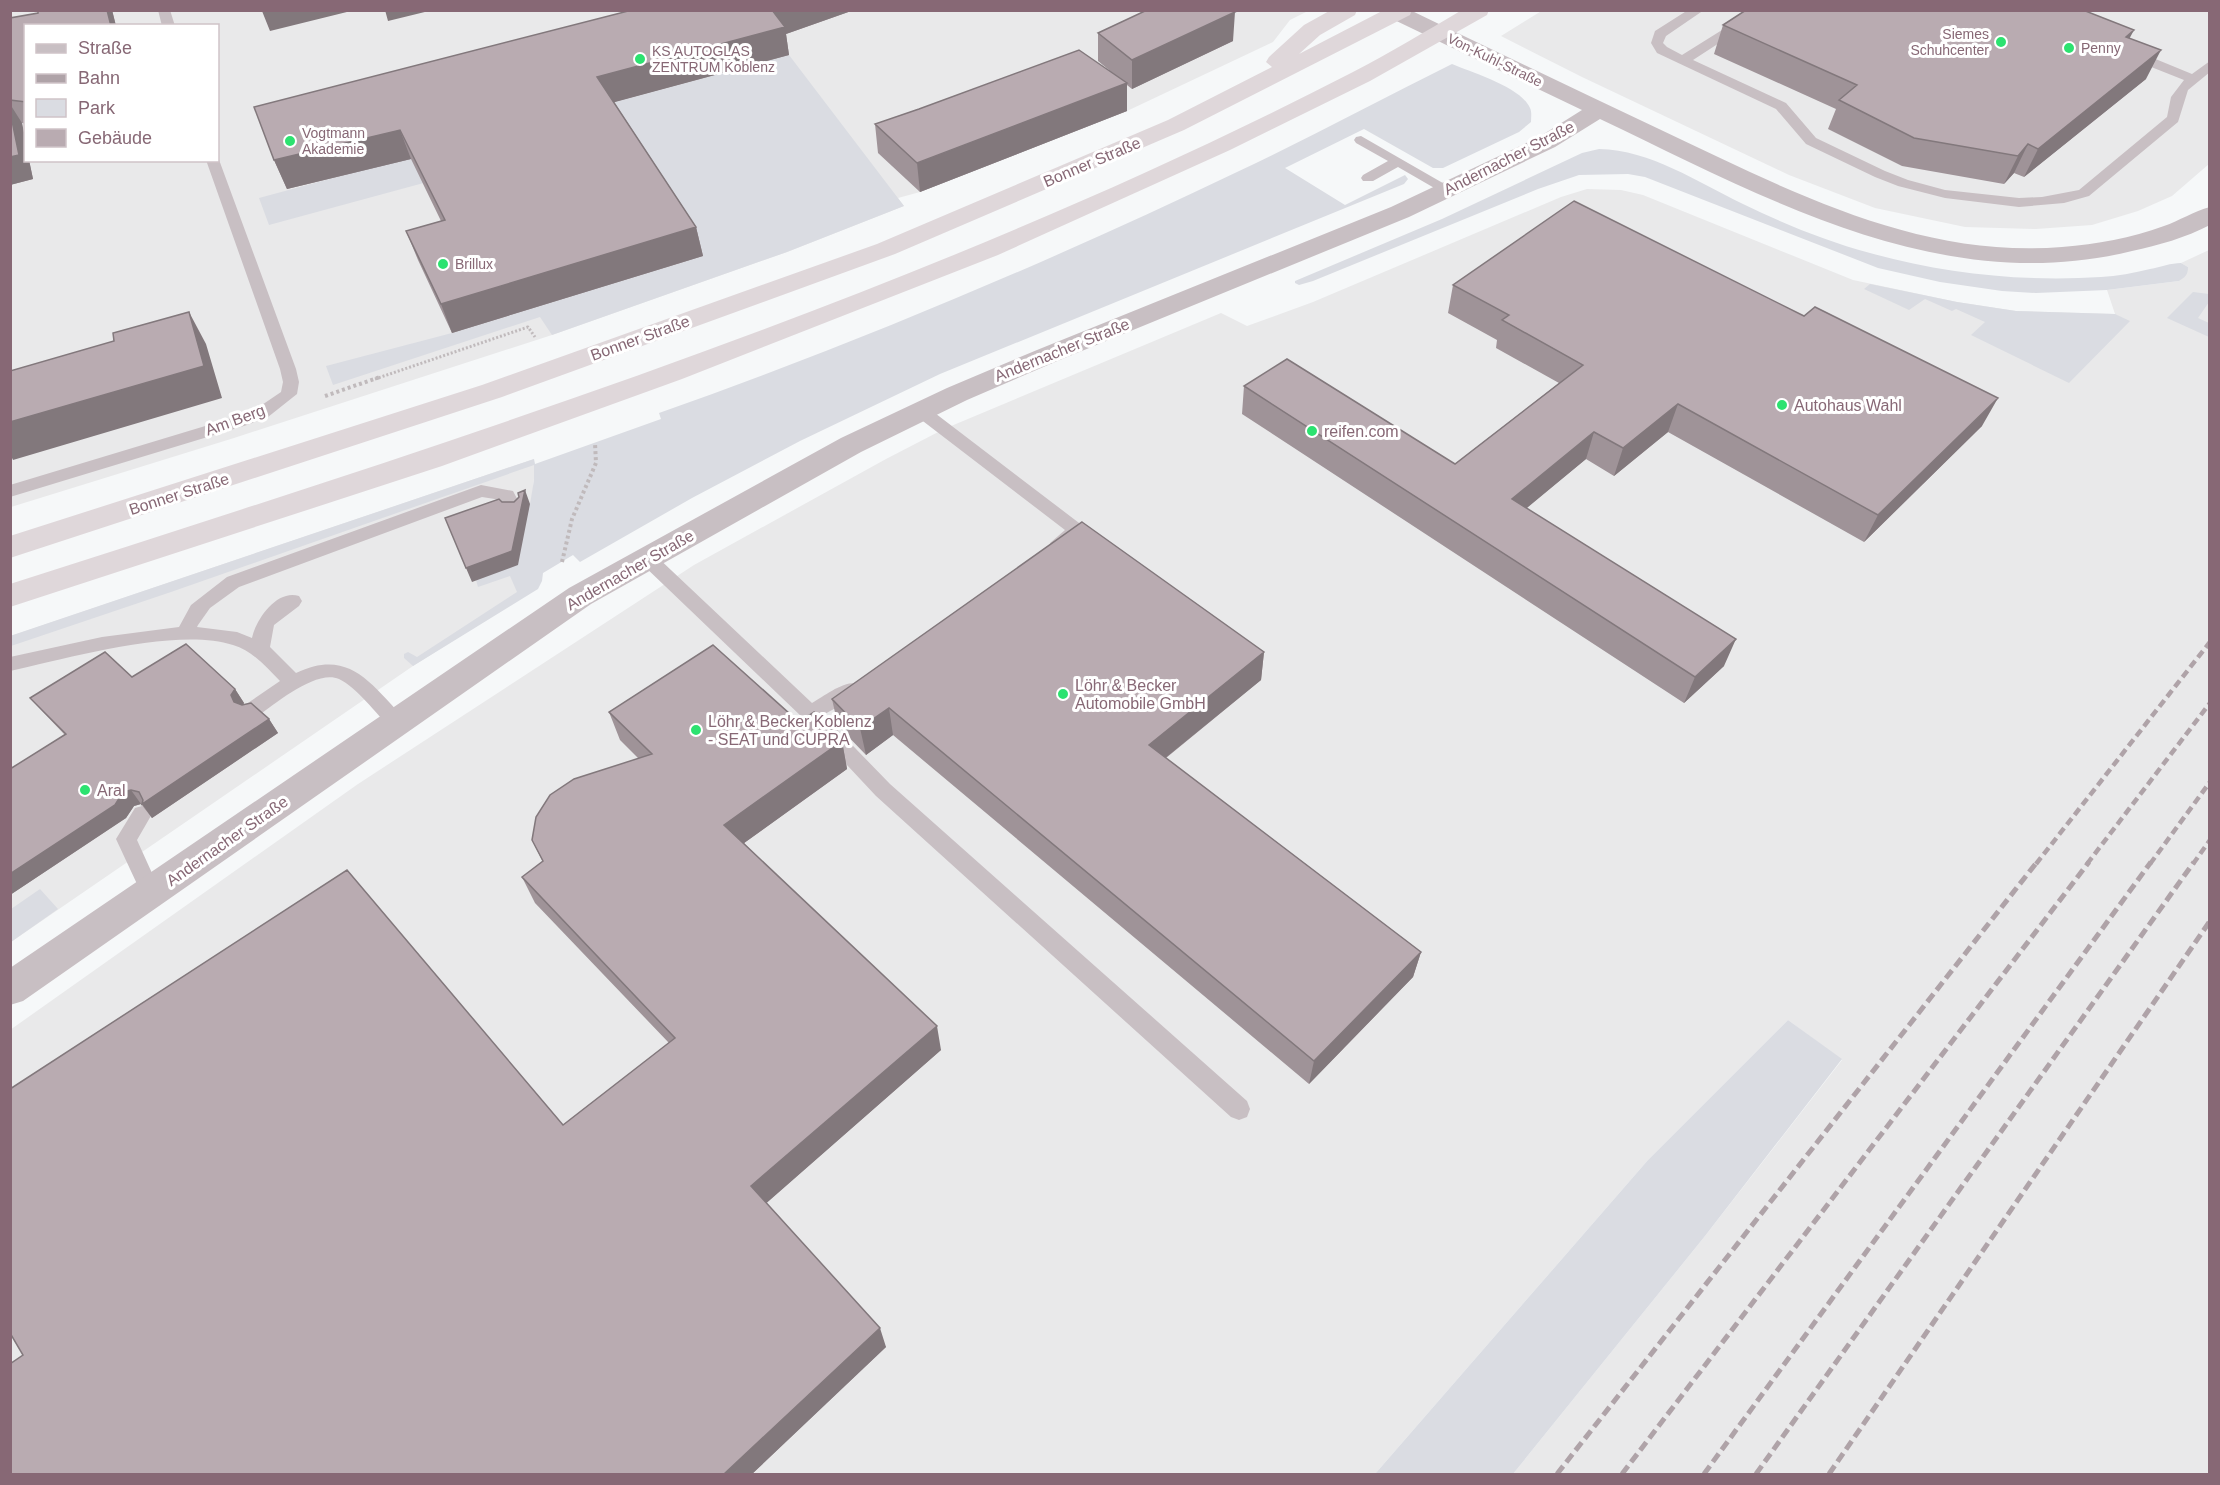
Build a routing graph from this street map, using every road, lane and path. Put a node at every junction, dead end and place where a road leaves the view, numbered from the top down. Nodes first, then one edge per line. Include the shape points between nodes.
1 (1392, 10) edge
2 (1402, 10) edge
3 (1698, 10) edge
4 (1764, 10) edge
5 (1347, 11) edge
6 (1471, 15) edge
7 (2116, 48) edge
8 (1683, 60) junction
9 (2210, 65) edge
10 (2193, 79) junction
11 (1252, 87) junction
12 (1598, 110) junction
13 (1361, 140) dead end
14 (1398, 161) junction
15 (214, 162) edge
16 (1368, 178) dead end
17 (1448, 190) junction
18 (2210, 214) edge
19 (536, 338) dead end
20 (289, 394) junction
21 (921, 411) junction
22 (596, 443) dead end
23 (10, 490) edge
24 (514, 510) edge
25 (10, 547) edge
26 (1048, 551) edge
27 (648, 559) junction
28 (10, 596) edge
29 (580, 596) junction
30 (293, 601) dead end
31 (187, 634) junction
32 (260, 650) junction
33 (10, 664) edge
34 (293, 682) junction
35 (865, 682) edge
36 (252, 710) edge
37 (810, 713) junction
38 (397, 723) junction
39 (142, 814) edge
40 (151, 893) junction
41 (10, 989) edge
42 (1239, 1108) dead end

1 - 12 street, Von-Kuhl-Straße
2 - 11 highway, Bonner Straße
3 - 8 lane via 1657,38 1662,50
4 - 8 lane
5 - 11 highway via 1312,30
6 - 28 highway via 1417,47 1222,145 989,250 672,373 432,459
7 - 10 lane
8 - 10 lane via 1781,106 1811,141 1888,177 1927,189 2016,201 2070,199 2084,193 2174,119 2178,97
9 - 10 lane
11 - 25 highway, Bonner Straße via 1176,125 985,208 770,292 492,391
12 - 17 street, Andernacher Straße via 1547,142
12 - 18 street via 1832,218 1929,244 1997,253 2083,253 2133,244
13 - 14 lane
14 - 16 lane
14 - 17 lane
15 - 20 lane via 288,369
17 - 21 street, Andernacher Straße
19 - 20 path via 528,327 319,398
20 - 23 lane, Am Berg via 262,413 241,421
21 - 26 lane via 1077,530
21 - 27 street, Andernacher Straße via 850,445
22 - 29 path via 596,464 572,519 561,558 564,576
24 - 31 lane via 507,495 481,491 233,582 201,605 188,622
27 - 29 street, Andernacher Straße
27 - 37 lane
29 - 38 street, Andernacher Straße
30 - 32 lane via 274,611 262,628
31 - 32 lane via 230,637
31 - 33 lane via 130,639
32 - 34 lane
34 - 36 lane
34 - 38 lane via 327,670 344,673
35 - 37 lane
37 - 42 lane via 883,790
38 - 40 street, Andernacher Straße
39 - 40 lane via 126,839
40 - 41 street, Andernacher Straße

